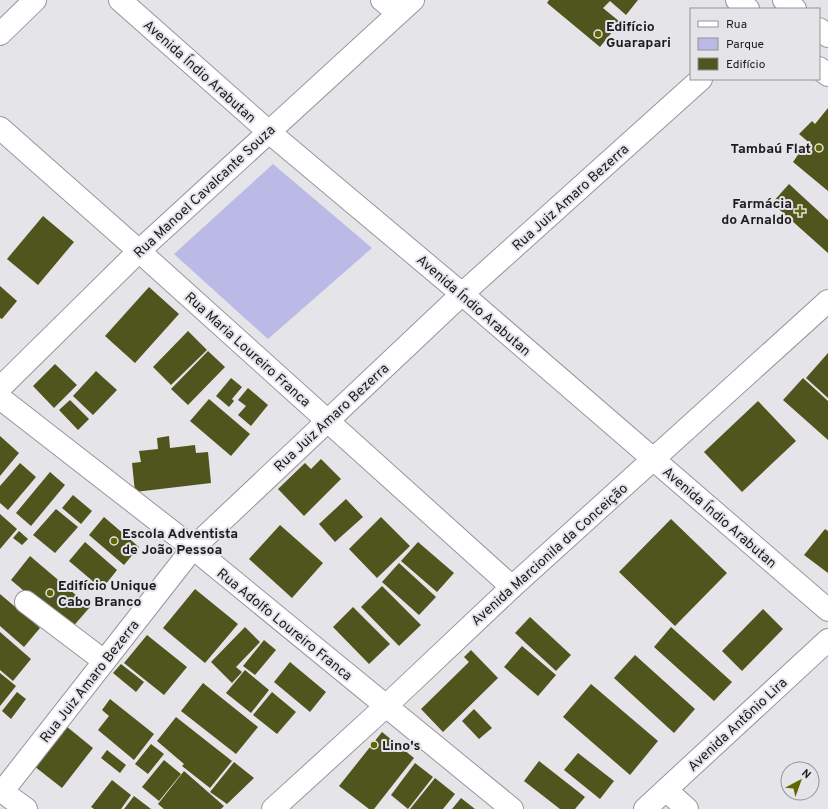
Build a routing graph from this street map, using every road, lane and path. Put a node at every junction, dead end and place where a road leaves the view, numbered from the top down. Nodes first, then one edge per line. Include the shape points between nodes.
1 (35, 0) edge
2 (120, 0) edge
3 (738, 0) edge
4 (398, 4) edge
5 (747, 8) edge
6 (820, 30) edge
7 (0, 34) edge
8 (828, 36) edge
9 (820, 69) edge
10 (828, 75) edge
11 (700, 80) edge
12 (0, 128) edge
13 (268, 132) junction
14 (139, 251) junction
15 (462, 294) junction
16 (828, 301) edge
17 (0, 388) edge
18 (0, 398) edge
19 (327, 420) junction
20 (654, 460) junction
21 (193, 548) junction
22 (512, 587) junction
23 (26, 602) dead end
24 (828, 610) edge
25 (828, 640) edge
26 (104, 661) junction
27 (386, 706) junction
28 (666, 790) junction
29 (1, 791) edge
30 (26, 809) edge
31 (273, 809) edge
32 (512, 809) edge
33 (645, 809) edge
34 (687, 809) edge

1 - 7 street
2 - 13 street, Avenida Índio Arabutan
3 - 5 street
4 - 13 street, Rua Manoel Cavalcante Souza
6 - 8 street
9 - 10 street
11 - 15 street, Rua Juiz Amaro Bezerra
12 - 14 street, Rua Maria Loureiro Franca
13 - 14 street, Rua Manoel Cavalcante Souza
13 - 15 street, Avenida Índio Arabutan
14 - 17 street, Rua Manoel Cavalcante Souza
14 - 19 street, Rua Maria Loureiro Franca
15 - 19 street, Rua Juiz Amaro Bezerra
15 - 20 street, Avenida Índio Arabutan
16 - 20 street, Avenida Marcionila da Conceição
18 - 21 street, Rua Adolfo Loureiro Franca
19 - 21 street, Rua Juiz Amaro Bezerra
19 - 22 street, Rua Maria Loureiro Franca
20 - 22 street, Avenida Marcionila da Conceição
20 - 24 street, Avenida Índio Arabutan
21 - 26 street, Rua Juiz Amaro Bezerra
21 - 27 street, Rua Adolfo Loureiro Franca
22 - 27 street, Avenida Marcionila da Conceição
23 - 26 street
25 - 28 street, Avenida Antônio Lira
26 - 29 street, Rua Juiz Amaro Bezerra
27 - 31 street, Avenida Marcionila da Conceição
27 - 32 street, Rua Adolfo Loureiro Franca
28 - 33 street, Avenida Antônio Lira
28 - 34 street
29 - 30 street

